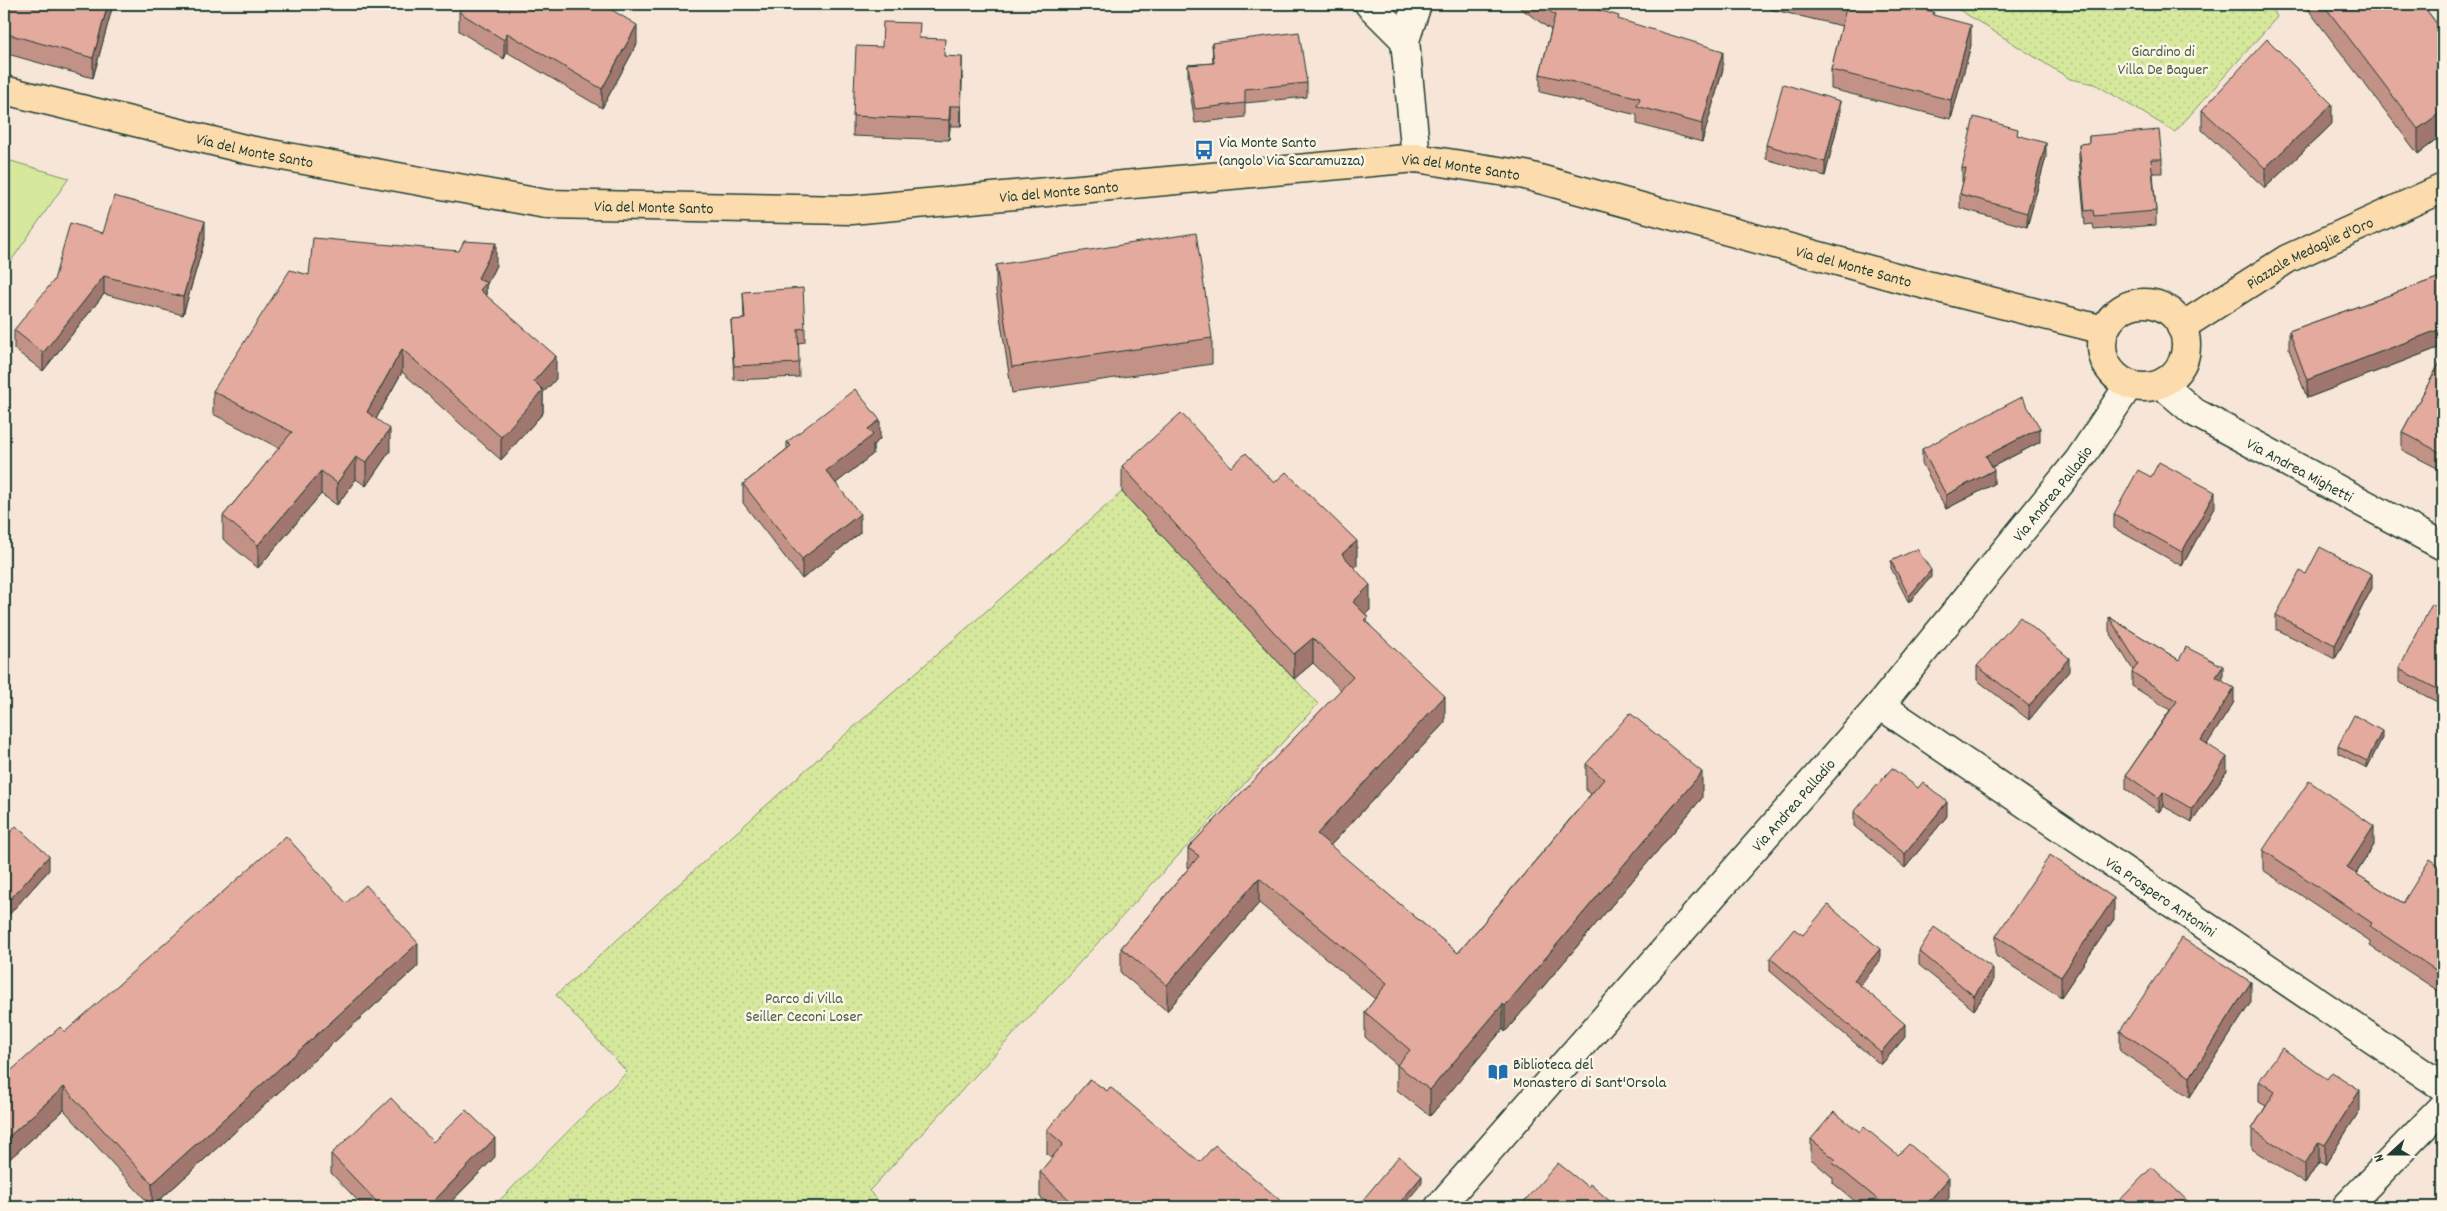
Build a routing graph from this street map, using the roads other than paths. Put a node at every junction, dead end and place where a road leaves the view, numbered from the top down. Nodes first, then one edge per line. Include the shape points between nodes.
1 (1370, 4) edge
2 (1416, 4) edge
3 (1405, 40) junction
4 (4, 90) edge
5 (1416, 158) junction
6 (2443, 188) edge
7 (2181, 327) junction
8 (2104, 330) junction
9 (2162, 384) junction
10 (2129, 385) junction
11 (2443, 546) edge
12 (1880, 705) junction
13 (2443, 1087) edge
14 (2443, 1107) edge
15 (1439, 1207) edge
16 (2346, 1207) edge

1 - 3 street
2 - 3 street
3 - 5 street
4 - 5 main road, Via del Monte Santo via 249,150 546,204 851,210
5 - 8 main road, Via del Monte Santo via 1525,175 1899,278
6 - 7 main road, Piazzale Medaglie d'Oro via 2287,259
7 - 8 main road via 2172,314 2157,305 2144,303 2125,307 2112,316
7 - 9 main road via 2187,343 2184,359 2175,374
8 - 10 main road via 2101,346 2105,364 2115,378
9 - 10 main road via 2146,387
9 - 11 street, Via Andrea Mighetti via 2194,412
10 - 12 street, Via Andrea Palladio via 2079,460
12 - 13 street, Via Prospero Antonini
12 - 15 street, Via Andrea Palladio
14 - 16 street

